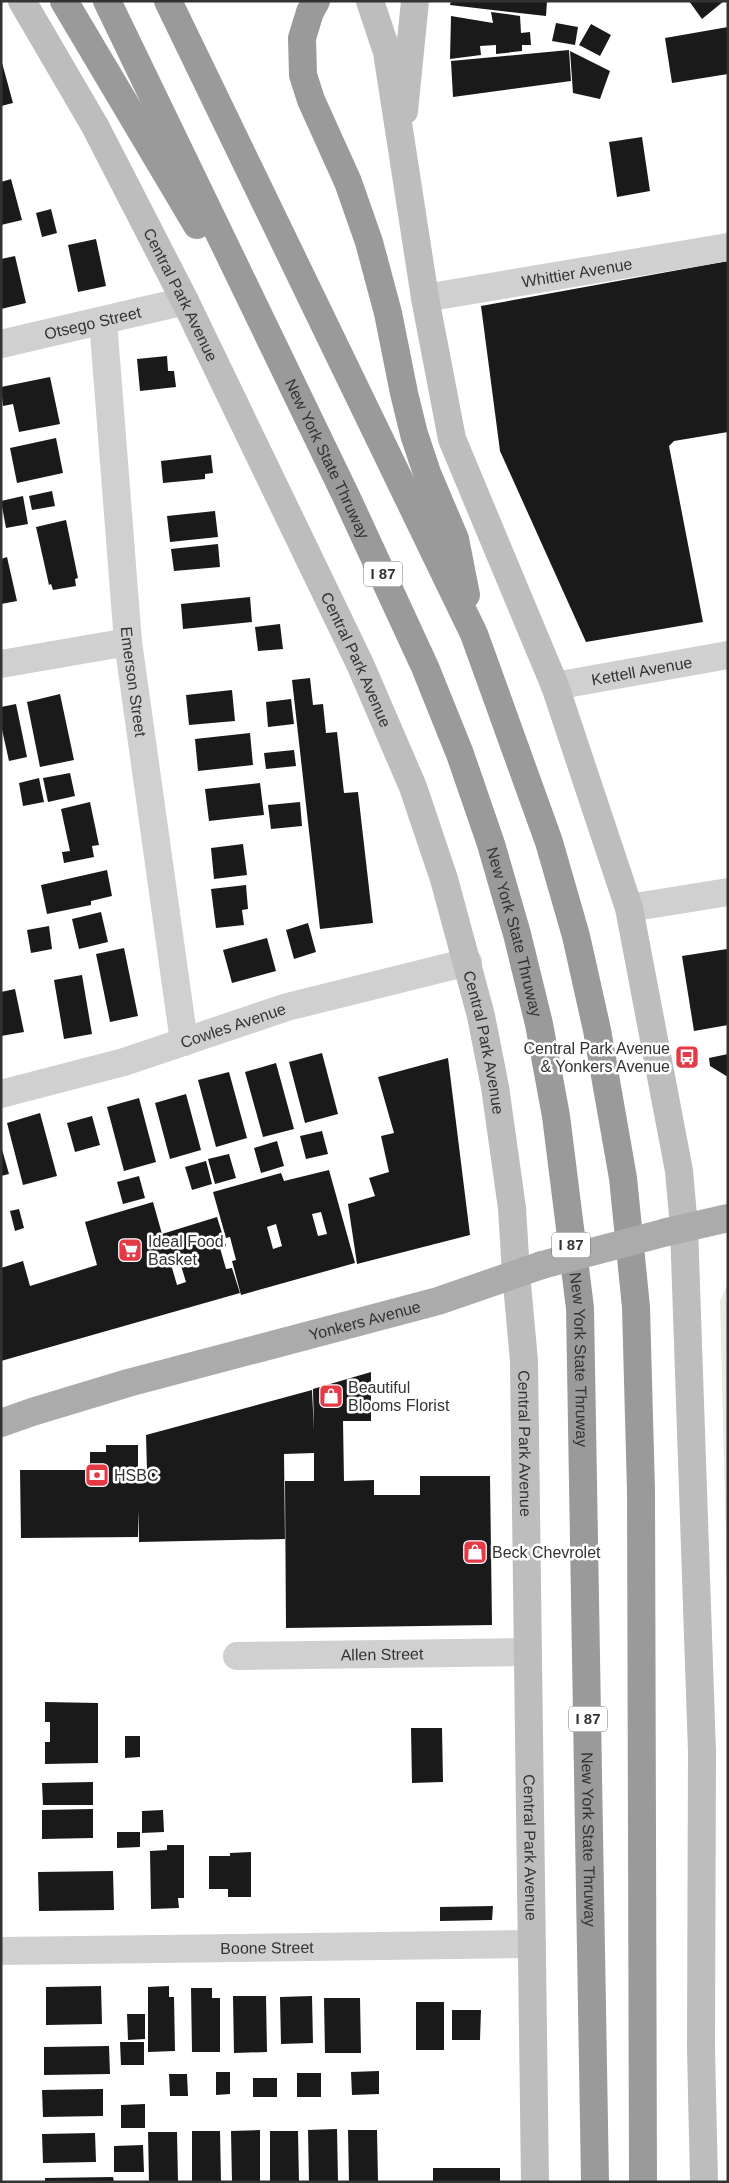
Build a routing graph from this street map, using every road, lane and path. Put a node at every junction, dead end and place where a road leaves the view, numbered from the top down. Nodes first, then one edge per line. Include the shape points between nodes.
1 (22, 1) edge
2 (64, 1) edge
3 (107, 1) edge
4 (168, 1) edge
5 (316, 1) edge
6 (370, 1) edge
7 (415, 1) edge
8 (400, 145) junction
9 (728, 247) edge
10 (425, 298) junction
11 (185, 301) junction
12 (103, 321) junction
13 (1, 344) edge
14 (284, 370) junction
15 (474, 634) junction
16 (128, 642) junction
17 (728, 655) edge
18 (1, 664) edge
19 (555, 686) junction
20 (728, 892) edge
21 (629, 908) junction
22 (468, 962) junction
23 (184, 1042) junction
24 (1, 1094) edge
25 (728, 1218) edge
26 (675, 1229) junction
27 (516, 1273) junction
28 (1, 1423) edge
29 (528, 1652) junction
30 (237, 1656) dead end
31 (532, 1944) junction
32 (1, 1951) edge
33 (535, 2182) edge
34 (595, 2182) edge
35 (643, 2182) edge
36 (704, 2182) edge

1 - 11 main road, Central Park Avenue via 95,126
2 - 14 highway
3 - 14 highway, New York State Thruway / I 87
4 - 15 highway
5 - 15 highway via 302,38 303,75 348,182 369,242 414,434 455,539
6 - 8 main road via 386,52
7 - 8 main road
8 - 10 main road
9 - 10 street, Whittier Avenue
10 - 19 main road via 452,439
11 - 12 street, Otsego Street
11 - 22 main road, Central Park Avenue via 360,664 413,787
12 - 13 street, Otsego Street
12 - 16 street, Emerson Street
14 - 34 highway, New York State Thruway / I 87 via 391,590 460,754 517,934 539,1024 556,1116 580,1308
15 - 35 highway via 550,842 576,936 597,1030 623,1178 636,1307 639,1398
16 - 18 street
16 - 23 street, Emerson Street
17 - 19 street, Kettell Avenue
19 - 21 main road
20 - 21 street
21 - 26 main road via 679,1171
22 - 23 street, Cowles Avenue via 287,1008
22 - 27 main road, Central Park Avenue via 495,1087 512,1208
23 - 24 street, Cowles Avenue via 124,1062
25 - 26 main road, Yonkers Avenue
26 - 27 main road, Yonkers Avenue, bridge
26 - 36 main road via 702,1752
27 - 28 main road, Yonkers Avenue via 438,1301 128,1384
27 - 29 main road, Central Park Avenue via 524,1361
29 - 30 street, Allen Street
29 - 31 main road, Central Park Avenue
31 - 32 street, Boone Street
31 - 33 main road, Central Park Avenue

